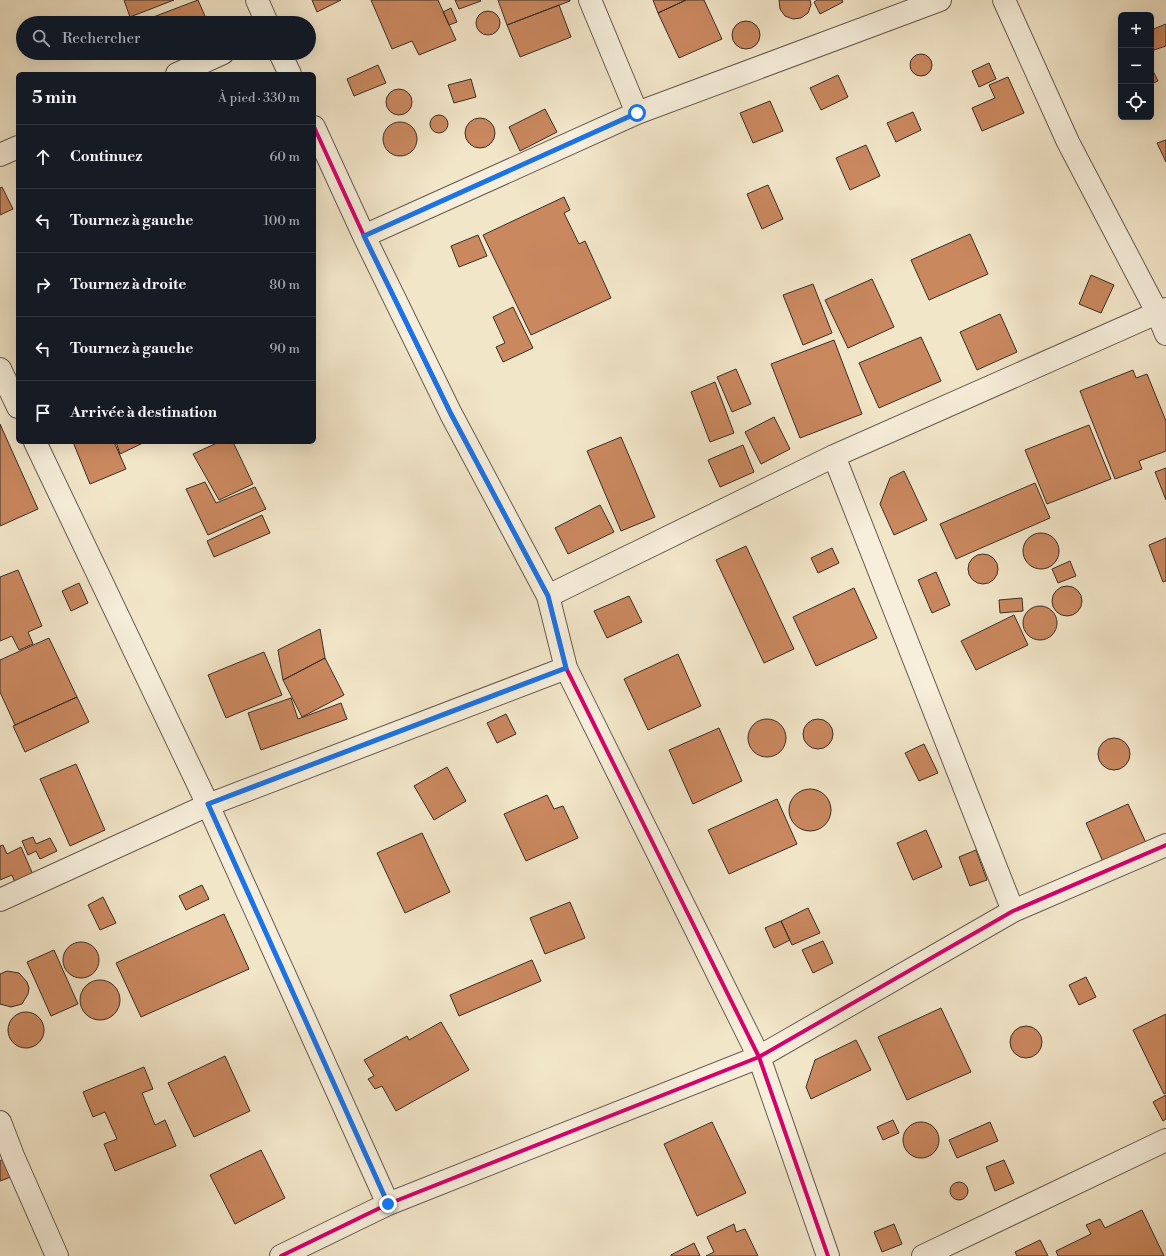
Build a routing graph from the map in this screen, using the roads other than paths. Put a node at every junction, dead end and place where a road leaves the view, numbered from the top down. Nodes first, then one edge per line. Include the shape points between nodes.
1 (257, 0) edge
2 (590, 0) edge
3 (940, 0) edge
4 (1004, 0) edge
5 (264, 16) edge
6 (208, 60) edge
7 (283, 60) edge
8 (181, 72) edge
9 (289, 72) edge
10 (637, 113) junction
11 (316, 131) edge
12 (16, 148) edge
13 (0, 155) edge
14 (364, 236) junction
15 (1162, 310) edge
16 (1166, 334) edge
17 (0, 369) edge
18 (16, 403) edge
19 (36, 444) edge
20 (834, 456) junction
21 (548, 596) junction
22 (566, 668) junction
23 (208, 804) junction
24 (1166, 845) edge
25 (0, 900) edge
26 (1013, 911) junction
27 (759, 1057) junction
28 (0, 1122) edge
29 (1166, 1140) edge
30 (388, 1204) junction
31 (57, 1256) edge
32 (281, 1256) edge
33 (828, 1256) edge
34 (923, 1256) edge

1 - 5 street
2 - 10 street
3 - 10 street
4 - 15 street via 1068,142
6 - 8 street
7 - 9 street
10 - 14 street
11 - 14 street
12 - 13 street
14 - 21 street via 451,414
15 - 16 street
15 - 20 street
17 - 18 street
19 - 23 street
20 - 21 street
20 - 26 street
21 - 22 street
22 - 23 street
22 - 27 street
23 - 25 street
23 - 30 street
24 - 26 street
26 - 27 street
27 - 30 street
27 - 33 street
28 - 31 street
29 - 34 street
30 - 32 street

